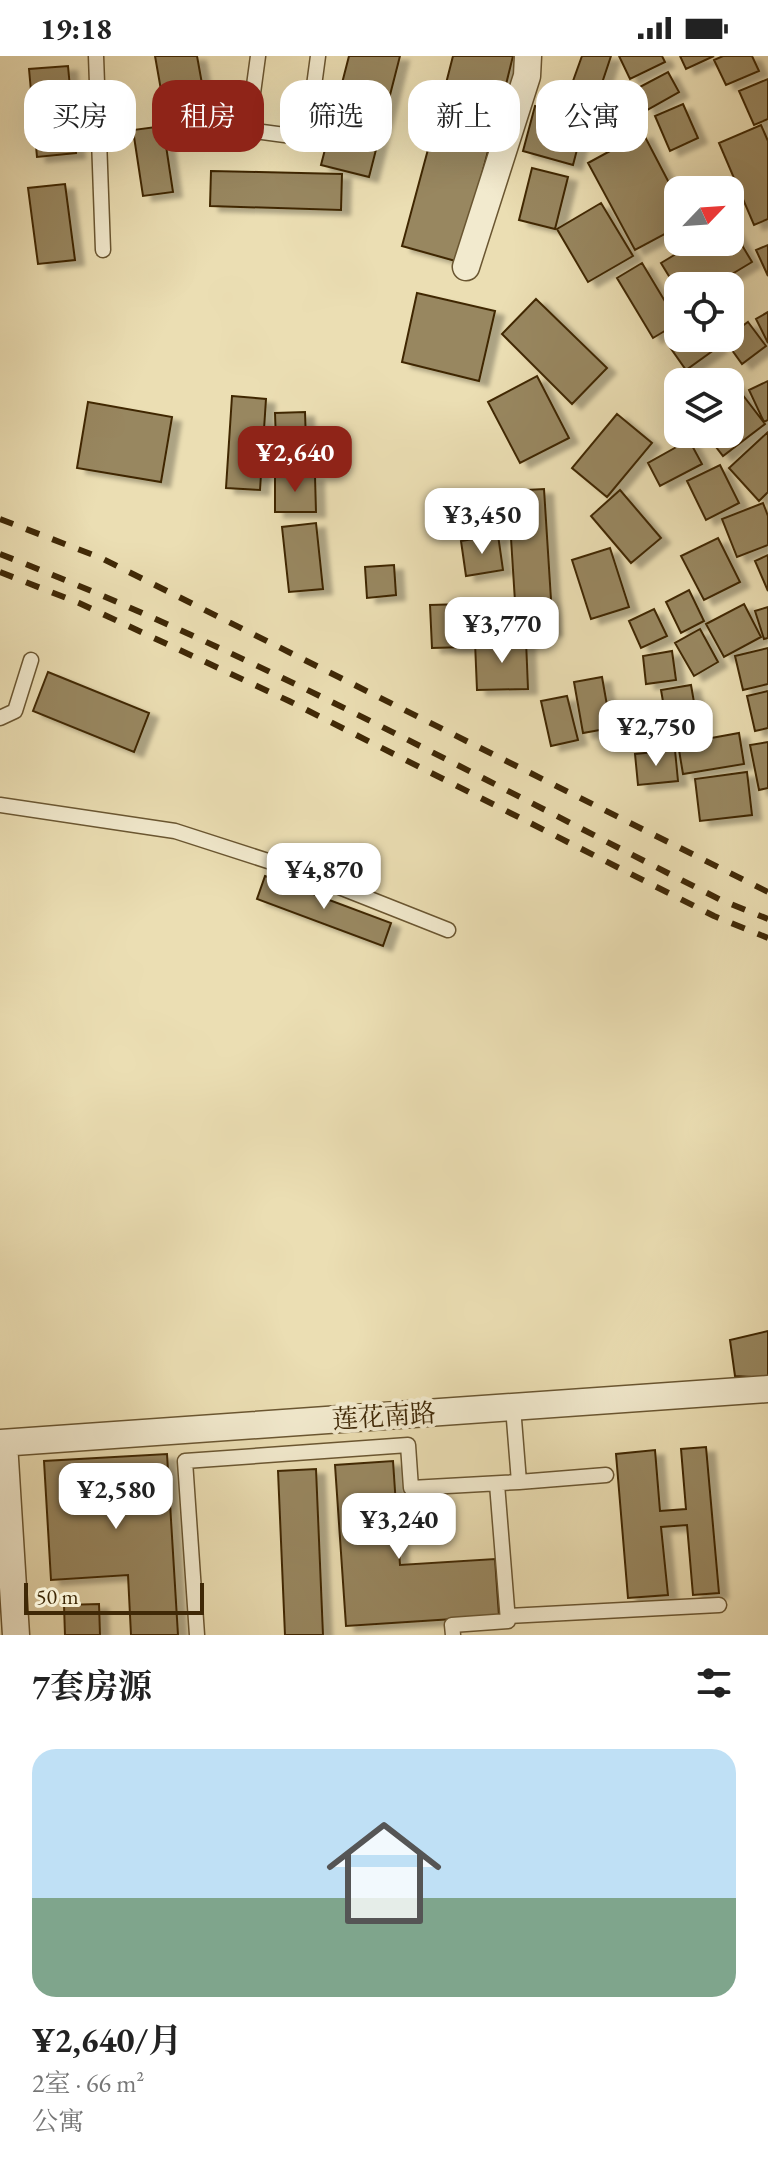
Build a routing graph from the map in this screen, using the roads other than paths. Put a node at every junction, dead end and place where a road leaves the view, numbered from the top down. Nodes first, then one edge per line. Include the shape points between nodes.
1 (96, 56) edge
2 (258, 56) edge
3 (318, 56) edge
4 (528, 56) edge
5 (103, 250) dead end
6 (466, 267) dead end
7 (31, 660) dead end
8 (0, 718) edge
9 (0, 805) edge
10 (448, 930) dead end
11 (768, 1389) edge
12 (513, 1407) junction
13 (2, 1443) edge
14 (606, 1475) dead end
15 (519, 1482) junction
16 (497, 1484) junction
17 (719, 1605) dead end
18 (508, 1616) junction
19 (16, 1635) edge
20 (197, 1635) edge
21 (453, 1635) edge

1 - 5 lane
2 - 3 lane via 248,130 307,138
4 - 6 street via 527,76
7 - 8 lane via 15,711
9 - 10 lane via 175,831 299,871
11 - 12 street, 莲花南路
12 - 13 street, 莲花南路
12 - 15 lane
13 - 19 street
14 - 15 lane
15 - 16 lane
16 - 18 lane
16 - 20 lane via 411,1488 408,1445 185,1461
17 - 18 lane
18 - 21 lane via 508,1621 452,1625

